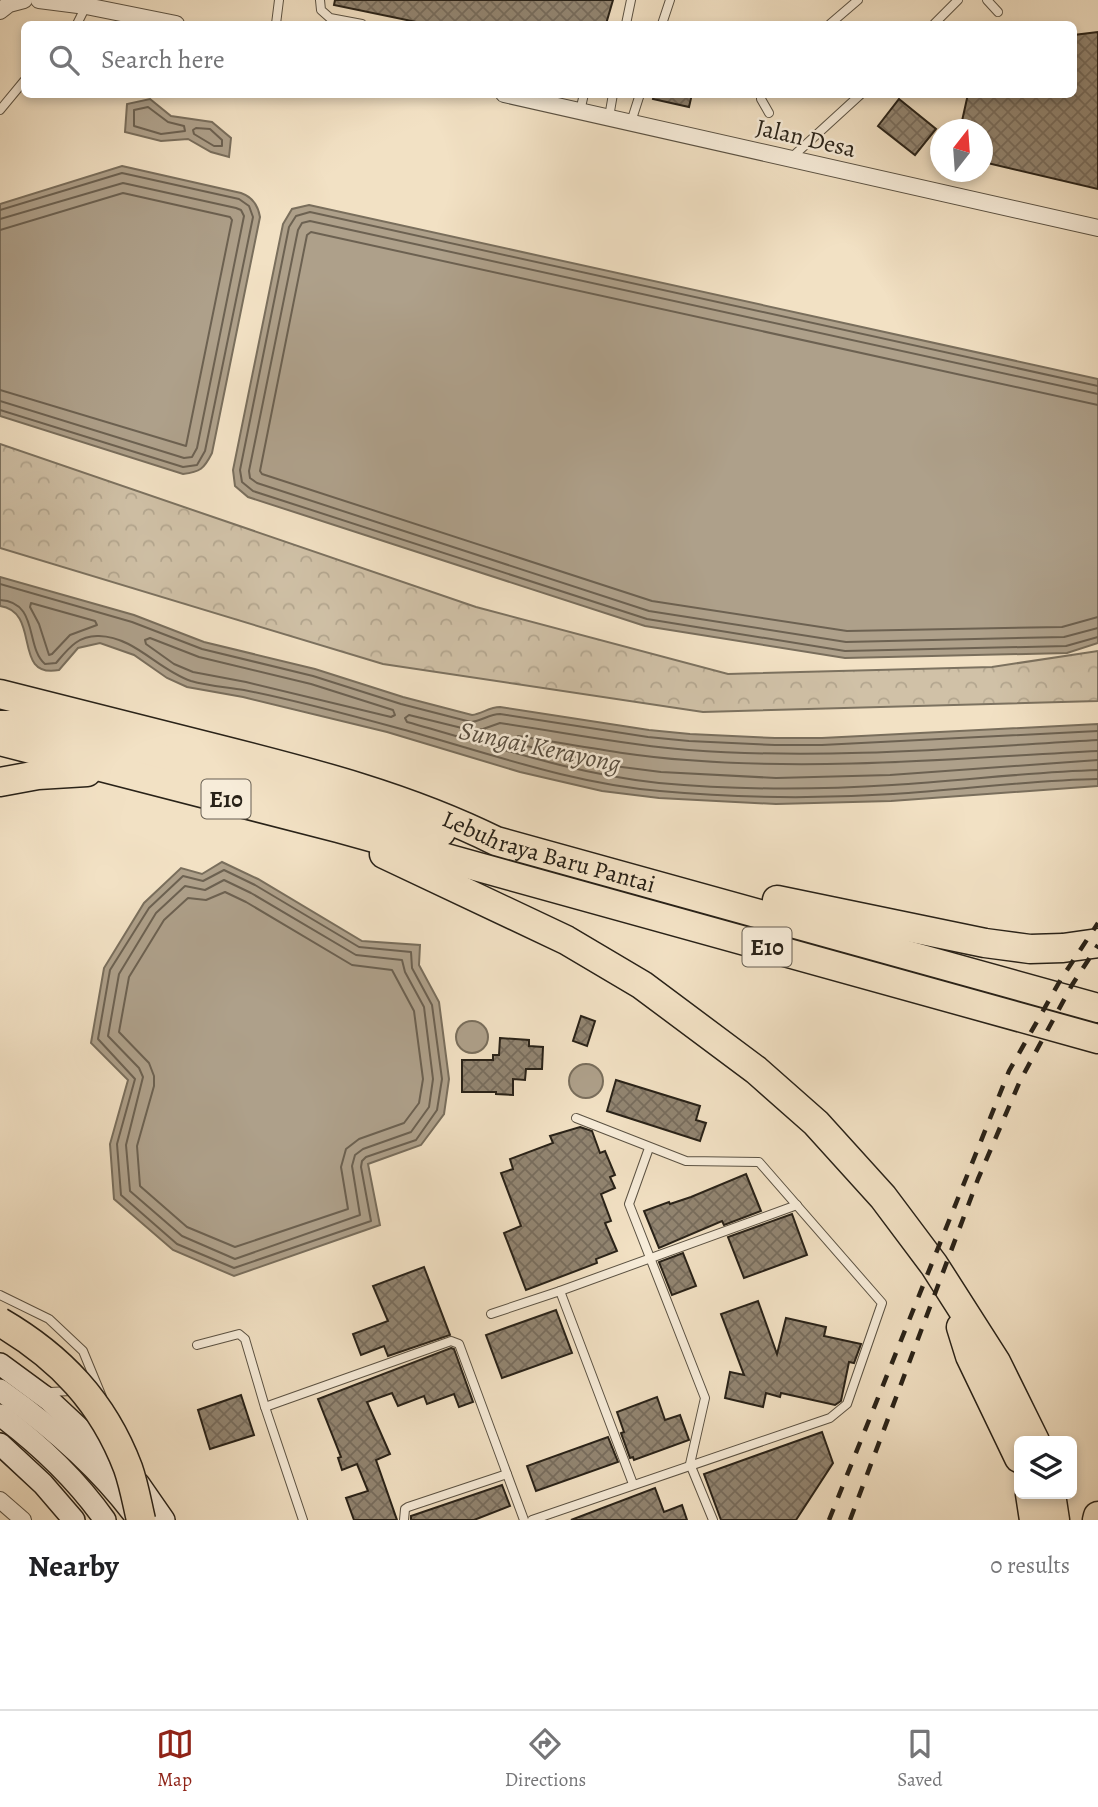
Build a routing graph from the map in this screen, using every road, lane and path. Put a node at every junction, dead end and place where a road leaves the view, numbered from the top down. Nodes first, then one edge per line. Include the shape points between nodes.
1 (18, 0) edge
2 (24, 0) edge
3 (39, 0) edge
4 (279, 0) edge
5 (320, 0) edge
6 (631, 0) edge
7 (670, 0) edge
8 (858, 0) edge
9 (958, 0) edge
10 (987, 0) edge
11 (86, 6) junction
12 (0, 11) edge
13 (998, 12) dead end
14 (78, 21) edge
15 (161, 21) edge
16 (276, 21) edge
17 (346, 21) edge
18 (627, 21) edge
19 (663, 21) edge
20 (834, 21) edge
21 (937, 21) edge
22 (21, 84) edge
23 (522, 98) edge
24 (583, 98) edge
25 (613, 98) edge
26 (639, 98) edge
27 (761, 98) edge
28 (857, 98) edge
29 (0, 110) edge
30 (580, 111) junction
31 (769, 113) dead end
32 (609, 117) junction
33 (631, 122) junction
34 (791, 158) junction
35 (1098, 228) edge
36 (0, 694) edge
37 (0, 725) edge
38 (0, 741) edge
39 (114, 771) junction
40 (0, 782) edge
41 (338, 828) junction
42 (495, 841) junction
43 (684, 893) junction
44 (1098, 943) edge
45 (1089, 1005) edge
46 (1098, 1039) edge
47 (576, 1118) dead end
48 (649, 1148) junction
49 (797, 1205) junction
50 (650, 1258) junction
51 (949, 1289) junction
52 (560, 1291) junction
53 (0, 1295) edge
54 (491, 1314) dead end
55 (0, 1322) edge
56 (197, 1345) dead end
57 (0, 1364) edge
58 (88, 1365) junction
59 (21, 1378) junction
60 (0, 1390) edge
61 (265, 1407) junction
62 (0, 1415) edge
63 (1032, 1436) edge
64 (0, 1444) edge
65 (1014, 1448) edge
66 (690, 1464) junction
67 (507, 1474) junction
68 (139, 1484) junction
69 (633, 1484) junction
70 (1031, 1499) edge
71 (1052, 1499) edge
72 (0, 1500) edge
73 (23, 1520) edge
74 (74, 1520) edge
75 (105, 1520) edge
76 (140, 1520) edge
77 (164, 1520) edge
78 (303, 1520) edge
79 (404, 1520) edge
80 (524, 1520) edge
81 (532, 1520) edge
82 (713, 1520) edge
83 (1034, 1520) edge
84 (1055, 1520) edge

1 - 2 street
1 - 12 street
3 - 11 street
4 - 16 lane
5 - 17 lane via 321,10 330,18
6 - 18 lane
7 - 19 lane
8 - 20 lane
9 - 21 lane
10 - 13 lane
11 - 14 lane
11 - 15 street
22 - 29 lane
23 - 30 street, Jalan Desa
24 - 30 lane
25 - 32 lane
26 - 33 lane
27 - 31 lane
28 - 34 lane
30 - 32 street, Jalan Desa
32 - 33 street, Jalan Desa
33 - 34 street, Jalan Desa
34 - 35 street, Jalan Desa
36 - 42 highway, Lebuhraya Baru Pantai / E10 via 372,790 450,818
37 - 42 highway via 45,728 456,836
38 - 39 highway, E10
39 - 40 highway
39 - 41 highway, E10
41 - 46 highway, E10
41 - 51 highway via 391,858 566,940 684,1015 816,1123 883,1198
42 - 43 highway, Lebuhraya Baru Pantai / E10
43 - 44 highway via 732,890 985,943 1052,948
43 - 45 highway, Lebuhraya Baru Pantai / E10
47 - 48 lane
48 - 49 lane via 686,1161 759,1162
48 - 50 lane via 629,1204
49 - 50 lane
49 - 66 lane via 882,1303 847,1404 830,1418
50 - 52 lane
50 - 66 lane via 705,1398
51 - 63 highway via 996,1363
51 - 65 highway via 970,1356
52 - 54 lane
52 - 69 lane
53 - 58 lane via 49,1319 83,1350
55 - 76 highway, bridge via 32,1340 90,1398 108,1424 128,1469
56 - 61 lane via 239,1334 245,1339
57 - 59 main road
58 - 59 lane via 85,1376 71,1391 50,1392
58 - 68 lane
59 - 68 main road
60 - 76 main road via 55,1432
61 - 67 lane via 451,1341 459,1344
61 - 78 lane
62 - 75 main road via 56,1462
64 - 74 main road
66 - 69 lane
66 - 82 lane
67 - 79 lane via 408,1507
67 - 80 lane
68 - 77 main road
69 - 81 lane
70 - 83 highway
71 - 84 highway
72 - 73 street

